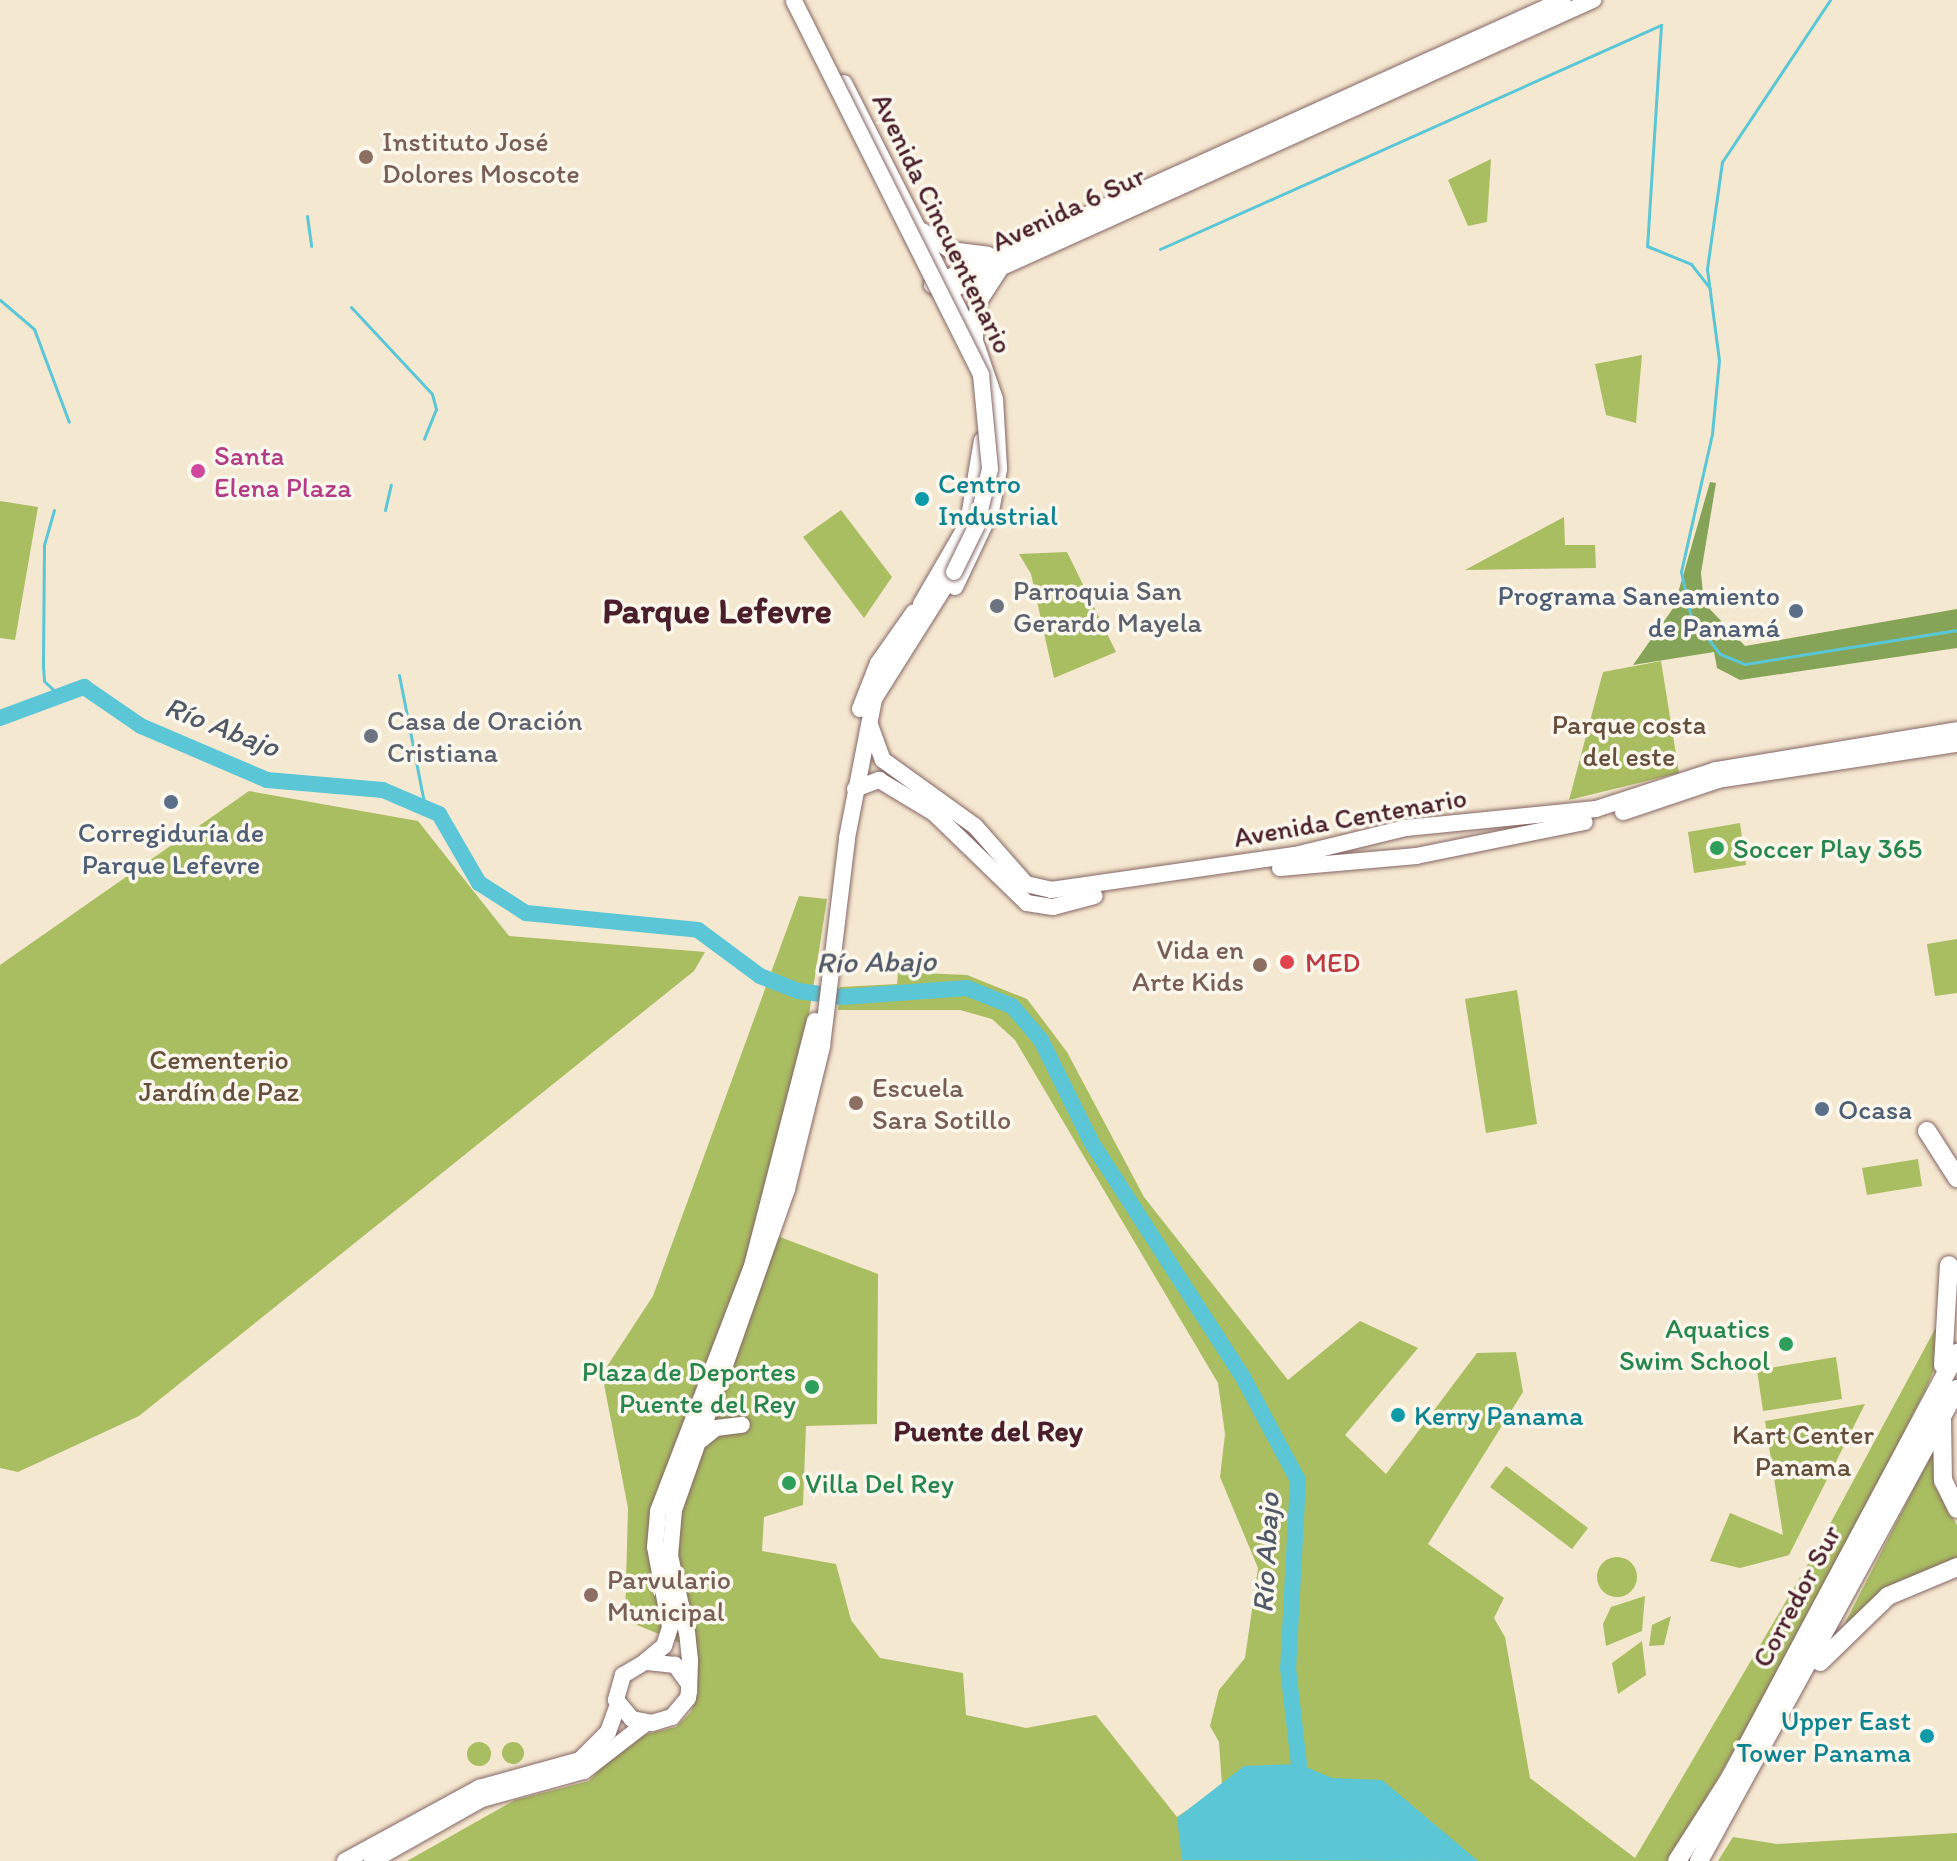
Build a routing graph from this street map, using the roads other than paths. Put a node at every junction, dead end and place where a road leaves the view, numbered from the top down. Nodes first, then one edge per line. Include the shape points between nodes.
1 (794, 0) edge
2 (1563, 0) edge
3 (1593, 0) edge
4 (914, 221) junction
5 (1000, 260) junction
6 (941, 284) junction
7 (975, 341) junction
8 (979, 405) junction
9 (997, 411) junction
10 (926, 606) junction
11 (869, 721) junction
12 (1957, 730) edge
13 (1894, 739) junction
14 (1957, 744) edge
15 (1837, 749) junction
16 (1866, 756) junction
17 (883, 760) junction
18 (879, 780) junction
19 (855, 789) junction
20 (1426, 826) junction
21 (1386, 831) junction
22 (1432, 853) junction
23 (1391, 859) junction
24 (826, 987) junction
25 (822, 1014) junction
26 (1927, 1131) dead end
27 (1957, 1178) edge
28 (1949, 1265) dead end
29 (1957, 1353) edge
30 (1957, 1389) edge
31 (718, 1393) junction
32 (1935, 1411) junction
33 (708, 1419) junction
34 (700, 1441) junction
35 (1957, 1509) edge
36 (656, 1528) junction
37 (1957, 1567) edge
38 (645, 1662) junction
39 (689, 1684) junction
40 (1794, 1695) junction
41 (618, 1705) junction
42 (646, 1723) junction
43 (1738, 1781) junction
44 (345, 1861) edge
45 (372, 1861) edge
46 (1677, 1861) edge
47 (1699, 1861) edge

1 - 4 main road, Avenida Cincuentenario
1 - 6 main road, Avenida Cincuentenario via 798,22
1 - 10 main road, Avenida Cincuentenario, bridge via 981,375 990,469 976,527 954,572
2 - 5 main road, Avenida 6 Sur
3 - 5 main road, Avenida 6 Sur
4 - 5 main road via 950,250
4 - 6 main road, Avenida Cincuentenario
5 - 6 main road, Avenida 6 Sur
5 - 7 main road via 978,303
6 - 7 main road, Avenida Cincuentenario
6 - 8 main road, Avenida Cincuentenario
7 - 9 main road, Avenida Cincuentenario
8 - 9 main road
8 - 10 main road, Avenida Cincuentenario via 981,467 972,513
9 - 10 main road, Avenida Cincuentenario via 999,469 989,520 968,568
10 - 11 main road, Avenida Cincuentenario via 886,674
10 - 24 main road, Avenida Cincuentenario via 878,663 861,708
11 - 17 main road
11 - 19 main road, Avenida Cincuentenario
12 - 13 main road, Avenida Centenario
13 - 15 main road, Avenida Centenario
13 - 16 main road
14 - 16 main road, Avenida Centenario
15 - 16 main road
15 - 20 main road, Avenida Centenario via 1716,770 1596,809
16 - 22 main road, Avenida Centenario via 1718,780 1600,819
17 - 18 main road via 872,768
17 - 21 main road, Avenida Centenario via 957,810 1019,878 1043,890 1295,855
18 - 19 main road
18 - 23 main road, Avenida Centenario via 934,813 1020,899 1042,907 1312,864
19 - 24 main road, Avenida Cincuentenario
20 - 21 main road, Avenida Centenario
20 - 22 main road via 1418,843
21 - 23 main road via 1402,841
22 - 23 main road, Avenida Centenario
24 - 25 main road, Avenida Cincuentenario
25 - 31 main road, Avenida Cincuentenario via 781,1213
25 - 36 main road, Avenida Cincuentenario via 757,1252
26 - 27 highway
28 - 32 highway via 1947,1353
29 - 32 highway, Corredor Sur
30 - 32 highway, Corredor Sur
31 - 33 main road, Avenida Cincuentenario
31 - 34 main road via 736,1424 716,1428
32 - 35 highway via 1943,1480
32 - 40 highway, Corredor Sur
32 - 43 highway, Corredor Sur
33 - 34 main road, Avenida Cincuentenario
33 - 36 main road via 694,1432
34 - 39 main road, Avenida Cincuentenario via 670,1545
36 - 38 main road, Avenida Cincuentenario via 670,1627 664,1646
37 - 40 highway via 1888,1596
38 - 39 main road via 675,1665
38 - 41 main road via 619,1680
39 - 42 main road via 682,1709
40 - 43 highway, Corredor Sur
41 - 42 main road
41 - 44 main road via 608,1732 580,1760 479,1788
42 - 45 main road via 584,1771 482,1799
43 - 46 highway, Corredor Sur
43 - 47 highway, Corredor Sur

